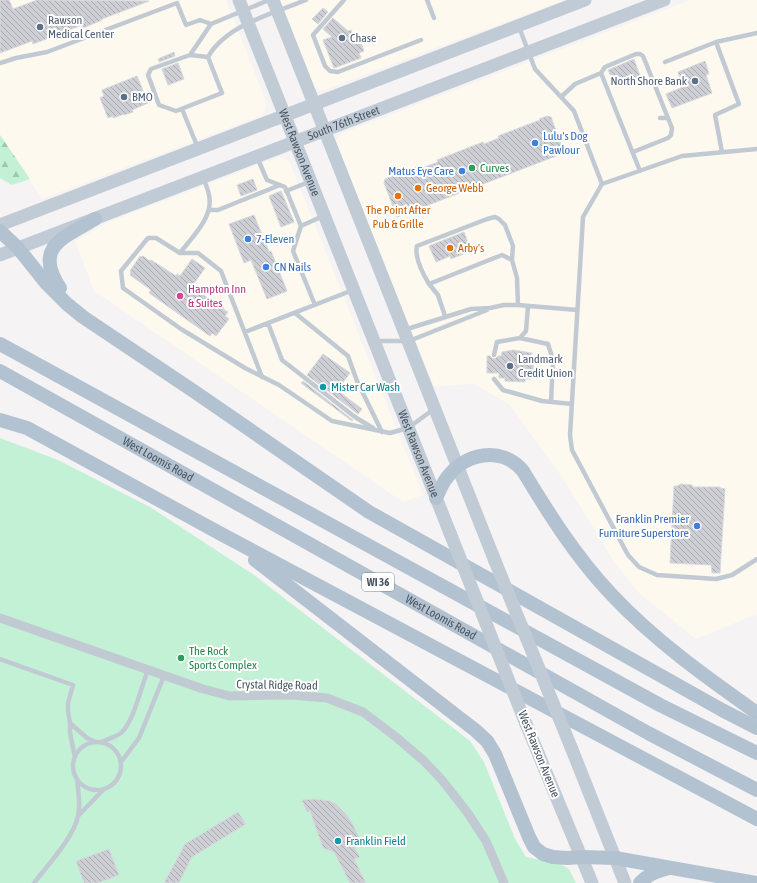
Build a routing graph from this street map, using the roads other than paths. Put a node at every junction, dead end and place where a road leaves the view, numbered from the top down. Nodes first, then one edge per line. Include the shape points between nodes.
1 (270, 0) edge
2 (306, 0) edge
3 (344, 0) edge
4 (428, 0) edge
5 (584, 0) edge
6 (664, 0) edge
7 (177, 1) edge
8 (241, 5) edge
9 (276, 6) edge
10 (434, 18) dead end
11 (210, 24) junction
12 (248, 24) junction
13 (518, 26) junction
14 (757, 33) edge
15 (421, 40) dead end
16 (716, 42) junction
17 (528, 52) junction
18 (190, 54) junction
19 (208, 57) junction
20 (665, 62) dead end
21 (0, 63) edge
22 (601, 73) junction
23 (561, 97) junction
24 (314, 104) junction
25 (182, 109) junction
26 (284, 116) junction
27 (660, 118) dead end
28 (668, 118) junction
29 (325, 131) junction
30 (294, 142) junction
31 (198, 149) junction
32 (757, 149) edge
33 (632, 152) junction
34 (722, 152) junction
35 (257, 156) junction
36 (640, 171) junction
37 (203, 177) junction
38 (310, 182) junction
39 (602, 184) junction
40 (280, 185) junction
41 (286, 191) junction
42 (210, 210) junction
43 (323, 216) junction
44 (95, 219) junction
45 (0, 225) edge
46 (301, 226) junction
47 (0, 231) edge
48 (18, 248) junction
49 (180, 253) junction
50 (0, 255) edge
51 (512, 260) junction
52 (429, 284) junction
53 (353, 290) junction
54 (315, 305) junction
55 (518, 305) junction
56 (528, 306) junction
57 (490, 308) junction
58 (577, 310) junction
59 (295, 312) junction
60 (445, 316) junction
61 (83, 317) junction
62 (268, 323) junction
63 (245, 332) junction
64 (406, 336) junction
65 (520, 338) junction
66 (373, 341) junction
67 (0, 344) edge
68 (494, 355) dead end
69 (0, 371) edge
70 (262, 377) junction
71 (494, 380) dead end
72 (551, 402) junction
73 (572, 404) junction
74 (435, 408) junction
75 (0, 420) edge
76 (408, 428) junction
77 (380, 432) junction
78 (458, 466) junction
79 (436, 498) junction
80 (223, 535) junction
81 (757, 559) edge
82 (0, 618) edge
83 (0, 659) edge
84 (148, 670) junction
85 (164, 676) junction
86 (757, 713) edge
87 (70, 723) junction
88 (757, 728) edge
89 (95, 742) junction
90 (101, 742) junction
91 (757, 753) edge
92 (75, 757) junction
93 (121, 762) junction
94 (77, 779) junction
95 (103, 790) junction
96 (757, 790) edge
97 (78, 816) junction
98 (757, 819) edge
99 (582, 856) junction
100 (615, 858) junction
101 (671, 868) junction
102 (34, 883) edge
103 (504, 883) edge
104 (592, 883) edge
105 (625, 883) edge
106 (640, 883) edge
107 (757, 883) edge

1 - 8 lane
2 - 9 lane
3 - 15 lane via 313,35 325,66 330,71 338,72
4 - 10 lane
5 - 13 main road
6 - 17 main road, South 76th Street
7 - 11 lane via 186,25 200,20
7 - 21 lane via 47,52
8 - 11 lane
8 - 12 main road, West Rawson Avenue
9 - 12 lane
9 - 24 main road
11 - 18 lane
12 - 19 lane via 226,36
12 - 26 main road, West Rawson Avenue
13 - 17 lane
13 - 24 main road
14 - 16 lane
16 - 20 lane
16 - 34 lane via 739,104 715,115
17 - 23 lane via 535,69
17 - 29 main road, South 76th Street
18 - 19 lane
18 - 25 lane via 151,69 148,75 159,105 176,111
19 - 25 lane via 222,93
22 - 23 lane via 575,84
22 - 28 lane via 605,67 636,54 644,56
22 - 33 lane
23 - 39 lane via 574,111
24 - 26 main road
24 - 29 main road
25 - 31 lane
26 - 30 main road, West Rawson Avenue
26 - 31 main road
27 - 28 lane
28 - 33 lane via 672,128 668,138
29 - 30 main road, South 76th Street
29 - 64 main road
30 - 35 main road, South 76th Street
30 - 38 main road, West Rawson Avenue
31 - 45 main road
32 - 34 lane
33 - 36 lane
34 - 36 lane via 682,156
35 - 37 main road, South 76th Street
35 - 40 lane via 267,180
36 - 39 lane
37 - 42 lane via 210,196
37 - 44 main road, South 76th Street
38 - 41 lane
38 - 43 main road, West Rawson Avenue
39 - 58 lane via 583,216
40 - 41 lane via 285,187
40 - 42 lane via 218,210
41 - 46 lane
42 - 49 lane via 207,218
43 - 46 lane
43 - 53 main road, West Rawson Avenue
44 - 48 main road, South 76th Street
44 - 61 main road via 62,238 50,251 52,274 58,286
46 - 54 lane via 293,251
47 - 48 main road
48 - 50 main road, South 76th Street
48 - 61 main road via 46,283
49 - 63 lane via 198,254 221,271
49 - 70 lane via 156,238 148,238 121,271 123,288 181,328
51 - 52 lane via 502,255
51 - 52 lane via 513,246 505,225 495,217 487,219 417,246 416,254
51 - 55 lane via 517,278
52 - 60 lane via 438,295
53 - 54 lane
53 - 66 main road, West Rawson Avenue
54 - 59 lane
55 - 56 lane
55 - 57 lane
56 - 58 lane
56 - 65 lane via 526,330
57 - 60 lane via 471,308
57 - 64 lane
58 - 73 lane
59 - 62 lane
59 - 77 lane via 348,356
60 - 64 lane
61 - 88 main road via 369,512
62 - 63 lane
62 - 77 lane via 282,360 355,417
63 - 70 lane
64 - 66 lane
64 - 74 main road
65 - 68 lane via 497,342
65 - 72 lane via 548,344 553,360
66 - 76 main road, West Rawson Avenue
67 - 91 main road, West Loomis Road / WI 36 via 660,705
69 - 96 main road, West Loomis Road / WI 36 via 648,733
70 - 77 lane via 279,385 332,421
71 - 72 lane via 503,390
72 - 73 lane
73 - 81 lane via 572,450 628,555 639,567 656,575 716,579 732,574
74 - 76 lane
74 - 78 main road
75 - 80 main road via 27,428
76 - 77 lane via 390,433
76 - 79 main road, West Rawson Avenue
78 - 79 main road via 446,478
78 - 86 main road via 468,459 494,454 516,463 556,526 610,594 646,628
78 - 100 main road, bridge
79 - 99 main road, West Rawson Avenue, bridge via 526,724
80 - 98 main road
80 - 99 main road via 487,741 495,754 534,847 543,854 553,857
82 - 84 street, Crystal Ridge Road
83 - 87 lane via 73,685 68,702
84 - 85 street, Crystal Ridge Road
84 - 90 lane via 126,728 120,734
85 - 93 lane via 140,738
85 - 103 street, Crystal Ridge Road via 230,696 291,695 327,698 363,712 424,761 442,780 486,841
87 - 89 lane
87 - 92 lane
89 - 90 lane
89 - 92 lane via 80,749
90 - 93 lane via 114,749
92 - 94 lane via 73,764
93 - 95 lane via 119,776
94 - 95 lane via 88,788
94 - 97 lane
95 - 97 lane
97 - 102 lane via 68,838
99 - 100 main road
99 - 104 main road, West Rawson Avenue
100 - 101 main road
100 - 105 main road
101 - 106 main road via 658,871
101 - 107 main road

